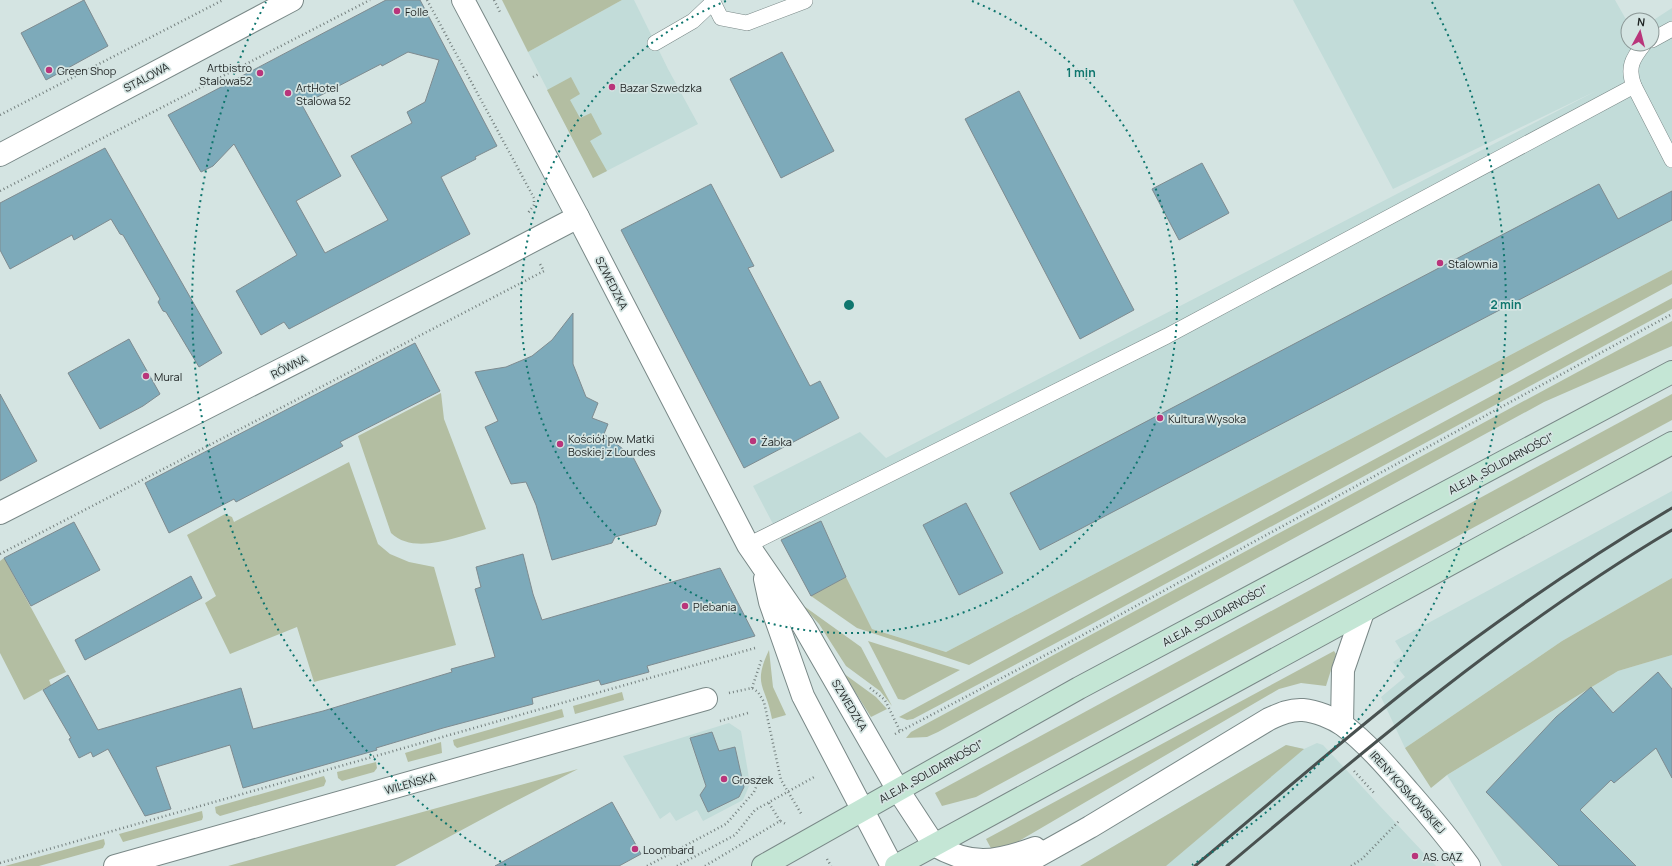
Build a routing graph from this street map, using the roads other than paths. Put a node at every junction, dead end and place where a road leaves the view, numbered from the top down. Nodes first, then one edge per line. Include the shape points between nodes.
1 (292, 0) edge
2 (463, 0) edge
3 (713, 1) edge
4 (805, 2) dead end
5 (1672, 29) edge
6 (1660, 36) edge
7 (656, 43) dead end
8 (1638, 52) edge
9 (1634, 86) junction
10 (0, 155) edge
11 (1672, 160) edge
12 (578, 217) junction
13 (1672, 372) edge
14 (1672, 443) edge
15 (0, 513) edge
16 (748, 545) junction
17 (761, 566) junction
18 (1363, 612) junction
19 (706, 699) dead end
20 (1342, 724) junction
21 (898, 790) junction
22 (862, 810) junction
23 (1090, 827) junction
24 (934, 845) junction
25 (115, 866) edge
26 (763, 866) edge
27 (892, 866) edge
28 (896, 866) edge
29 (1020, 866) edge
30 (1469, 866) edge

1 - 10 street, STALOWA
2 - 12 street, SZWEDZKA
3 - 4 lane via 722,18 747,23
3 - 7 lane via 693,21
5 - 6 lane
8 - 9 lane via 1634,57 1630,75
9 - 11 lane
9 - 16 lane via 1167,336
12 - 15 street, RÓWNA
12 - 16 street, SZWEDZKA
13 - 21 main road, ALEJA „SOLIDARNOŚCI” via 1140,655
14 - 18 main road
16 - 17 street, SZWEDZKA
17 - 21 street, SZWEDZKA via 803,624
17 - 22 street, SZWEDZKA via 770,602 803,696
18 - 20 street via 1343,670
18 - 24 main road
19 - 25 street, WILEŃSKA
20 - 23 street via 1304,710 1294,710 1268,719
20 - 30 street, IRENY KOSMOWSKIEJ via 1392,772
21 - 22 main road, ALEJA „SOLIDARNOŚCI”
21 - 24 street, SZWEDZKA
22 - 26 main road, ALEJA „SOLIDARNOŚCI”
22 - 27 street, SZWEDZKA
23 - 24 street, SZWEDZKA via 992,864 959,862 948,857
23 - 29 street
24 - 28 main road

